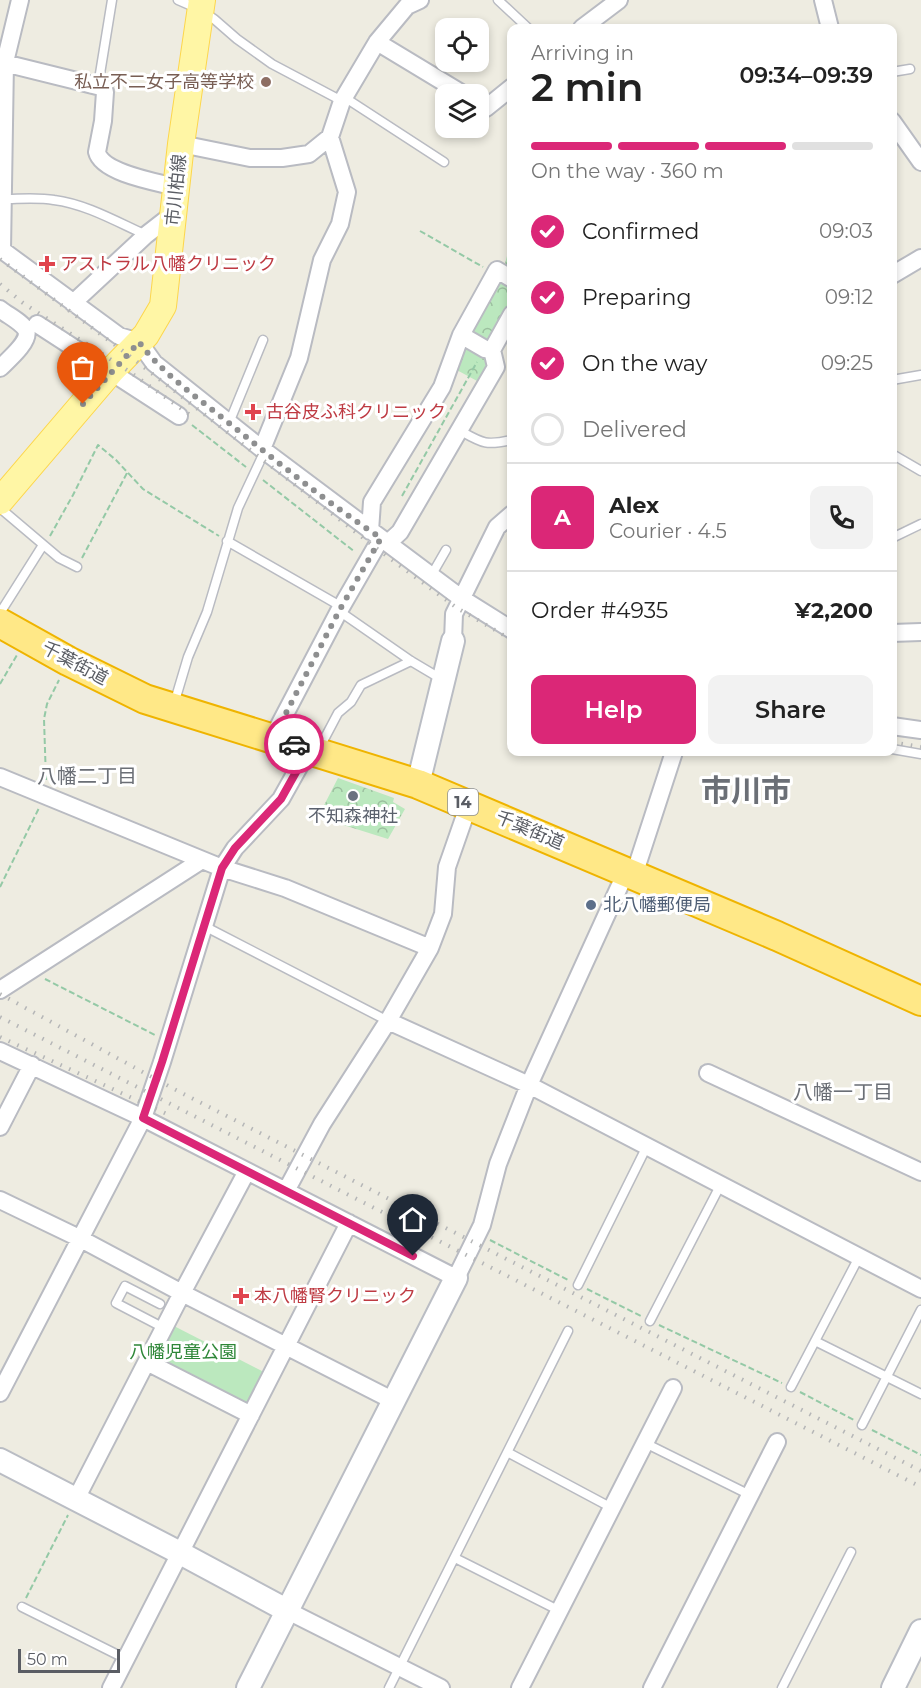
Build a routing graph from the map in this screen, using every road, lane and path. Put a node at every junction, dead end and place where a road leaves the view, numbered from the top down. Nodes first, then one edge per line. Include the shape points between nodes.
1 (20, 0) edge
2 (112, 0) edge
3 (498, 0) edge
4 (619, 0) edge
5 (823, 0) edge
6 (409, 2) edge
7 (193, 3) edge
8 (524, 24) edge
9 (587, 24) edge
10 (829, 24) edge
11 (377, 42) junction
12 (2, 62) edge
13 (910, 69) dead end
14 (897, 71) edge
15 (446, 84) edge
16 (98, 86) junction
17 (507, 91) edge
18 (343, 99) junction
19 (489, 106) edge
20 (897, 128) edge
21 (330, 137) junction
22 (181, 144) junction
23 (444, 162) dead end
24 (921, 162) edge
25 (176, 188) junction
26 (2, 199) junction
27 (173, 214) junction
28 (420, 231) dead end
29 (146, 235) junction
30 (1, 243) edge
31 (921, 258) edge
32 (897, 272) edge
33 (495, 274) junction
34 (507, 276) edge
35 (73, 303) junction
36 (0, 309) edge
37 (507, 321) edge
38 (36, 324) dead end
39 (461, 335) junction
40 (263, 340) dead end
41 (139, 342) junction
42 (488, 349) junction
43 (0, 368) edge
44 (111, 371) junction
45 (921, 375) edge
46 (897, 379) edge
47 (179, 416) joint
48 (229, 423) junction
49 (459, 430) junction
50 (507, 441) edge
51 (262, 449) junction
52 (897, 457) edge
53 (921, 471) edge
54 (127, 473) junction
55 (254, 473) junction
56 (401, 497) dead end
57 (0, 501) edge
58 (0, 508) edge
59 (507, 518) edge
60 (921, 524) edge
61 (897, 536) edge
62 (380, 538) junction
63 (226, 540) junction
64 (43, 545) junction
65 (446, 550) dead end
66 (367, 561) junction
67 (77, 567) joint
68 (431, 576) junction
69 (461, 598) junction
70 (341, 609) junction
71 (0, 613) edge
72 (0, 623) edge
73 (507, 627) edge
74 (921, 632) edge
75 (897, 633) edge
76 (453, 641) joint
77 (20, 649) dead end
78 (411, 662) junction
79 (59, 680) dead end
80 (443, 680) junction
81 (0, 684) edge
82 (173, 707) junction
83 (897, 727) edge
84 (921, 730) edge
85 (273, 738) junction
86 (313, 750) junction
87 (897, 750) edge
88 (921, 754) edge
89 (673, 756) edge
90 (0, 777) edge
91 (418, 784) junction
92 (46, 791) junction
93 (469, 804) junction
94 (202, 860) junction
95 (222, 868) junction
96 (630, 873) junction
97 (0, 887) edge
98 (204, 926) junction
99 (430, 948) junction
100 (29, 971) junction
101 (0, 990) edge
102 (920, 997) edge
103 (387, 1022) junction
104 (169, 1042) junction
105 (0, 1051) edge
106 (32, 1065) junction
107 (708, 1073) dead end
108 (529, 1085) junction
109 (143, 1118) junction
110 (0, 1127) edge
111 (647, 1146) junction
112 (247, 1171) junction
113 (921, 1172) edge
114 (720, 1184) junction
115 (286, 1191) junction
116 (0, 1200) edge
117 (349, 1223) junction
118 (79, 1238) junction
119 (488, 1239) dead end
120 (859, 1257) junction
121 (456, 1278) junction
122 (578, 1285) junction
123 (921, 1289) edge
124 (182, 1293) junction
125 (160, 1304) dead end
126 (921, 1310) edge
127 (650, 1321) junction
128 (164, 1328) junction
129 (568, 1331) dead end
130 (815, 1341) junction
131 (286, 1345) junction
132 (147, 1362) junction
133 (886, 1377) junction
134 (791, 1387) junction
135 (673, 1388) dead end
136 (0, 1393) edge
137 (921, 1394) edge
138 (394, 1401) junction
139 (251, 1415) junction
140 (862, 1425) junction
141 (777, 1442) dead end
142 (645, 1443) junction
143 (509, 1453) junction
144 (921, 1455) edge
145 (0, 1460) edge
146 (750, 1496) junction
147 (76, 1499) junction
148 (612, 1508) junction
149 (851, 1552) dead end
150 (182, 1554) junction
151 (455, 1558) junction
152 (22, 1607) joint
153 (558, 1610) junction
154 (288, 1611) junction
155 (921, 1631) edge
156 (126, 1659) junction
157 (400, 1667) junction
158 (111, 1688) edge
159 (248, 1688) edge
160 (389, 1688) edge
161 (441, 1688) edge
162 (520, 1688) edge
163 (652, 1688) edge
164 (782, 1688) edge
165 (893, 1688) edge

1 - 12 street
2 - 16 lane
3 - 8 lane
4 - 9 street
5 - 10 street
6 - 11 street
7 - 18 lane via 272,64
7 - 22 main road, 市川柏線
11 - 15 street
11 - 18 street
12 - 16 street
12 - 26 street
13 - 14 lane
16 - 25 street via 105,92 98,156 114,169
17 - 19 street
18 - 21 street
18 - 23 lane
20 - 24 street
21 - 22 street via 309,154 282,158 250,158
21 - 51 street via 347,192 340,224 322,260 300,358
22 - 25 main road, 市川柏線
25 - 27 main road, 市川柏線
26 - 29 lane via 70,203
26 - 30 street
27 - 29 street
27 - 41 main road, 市川柏線 via 163,306
28 - 33 path
29 - 35 street
30 - 35 street via 2,250
31 - 32 street
33 - 34 street via 497,270
33 - 39 street
35 - 41 street via 119,336
36 - 43 street via 27,336
37 - 42 street
38 - 44 street
39 - 42 street
39 - 62 street via 442,387 372,502
40 - 48 lane
41 - 44 main road, 市川柏線
41 - 48 street via 154,363
42 - 49 street via 496,367
42 - 56 path
44 - 47 street
44 - 57 main road, 市川柏線
45 - 46 lane
47 - 55 path
48 - 51 street
49 - 50 lane via 482,443
49 - 62 street via 400,532
51 - 55 lane
51 - 62 street
52 - 53 lane
54 - 63 path via 153,496
54 - 64 path via 98,445
54 - 67 path
55 - 63 lane
55 - 66 path
58 - 64 lane
59 - 69 street via 497,527
60 - 61 lane
62 - 66 street
62 - 68 street
63 - 70 lane
63 - 82 lane via 207,612
64 - 67 lane
64 - 71 lane
65 - 68 lane
66 - 70 street
68 - 69 street
69 - 73 street
69 - 76 street via 452,617
70 - 78 lane
70 - 85 street
72 - 82 highway, 千葉街道 / 14 via 114,684
74 - 75 street
76 - 80 street
77 - 81 path
78 - 80 lane
78 - 86 lane via 361,685
79 - 92 path via 46,705
80 - 91 street
82 - 85 highway, 千葉街道 / 14
83 - 84 street
85 - 86 highway, 千葉街道 / 14
86 - 91 highway, 千葉街道 / 14
86 - 95 street via 281,799 235,848
87 - 88 lane
89 - 96 street
90 - 92 street
91 - 93 highway, 千葉街道 / 14
92 - 94 street
92 - 97 path
93 - 96 highway, 千葉街道 / 14
93 - 99 street via 447,867 443,914
94 - 95 street
94 - 100 street
95 - 98 street
95 - 99 street via 285,888
96 - 102 highway, 千葉街道 / 14
96 - 108 street
98 - 103 lane
98 - 104 street
99 - 103 street
100 - 101 street
100 - 104 path
103 - 108 street
103 - 115 street via 322,1124
104 - 109 street
105 - 106 street
106 - 109 street
106 - 110 street
107 - 113 street
108 - 111 street
108 - 121 street via 498,1164 482,1225
109 - 112 street
109 - 118 street
111 - 114 street
111 - 122 lane
112 - 115 street
112 - 124 street
114 - 120 street
114 - 127 lane
115 - 117 street
116 - 118 street
117 - 121 street
117 - 131 street
118 - 124 street
118 - 136 street
119 - 122 path
120 - 123 street
120 - 130 lane
121 - 138 street
122 - 127 path
124 - 128 street
124 - 131 street
125 - 128 lane via 125,1286 116,1303
126 - 133 lane
127 - 134 path
128 - 132 street
129 - 143 lane
130 - 133 lane
130 - 134 lane
131 - 138 street
131 - 139 street
132 - 139 street
132 - 147 street
133 - 137 lane
133 - 140 lane
134 - 140 path
135 - 142 street
138 - 154 street
139 - 150 street
140 - 144 path
141 - 146 street
142 - 146 lane
142 - 148 street
143 - 148 lane
143 - 151 lane
145 - 147 street
146 - 163 street
147 - 150 street
147 - 152 path
148 - 153 street
149 - 164 lane
150 - 154 street
150 - 156 street
151 - 153 lane
151 - 157 lane
152 - 156 lane
153 - 162 street
154 - 157 street
154 - 159 street
155 - 165 street
156 - 158 street
157 - 160 lane
157 - 161 street

